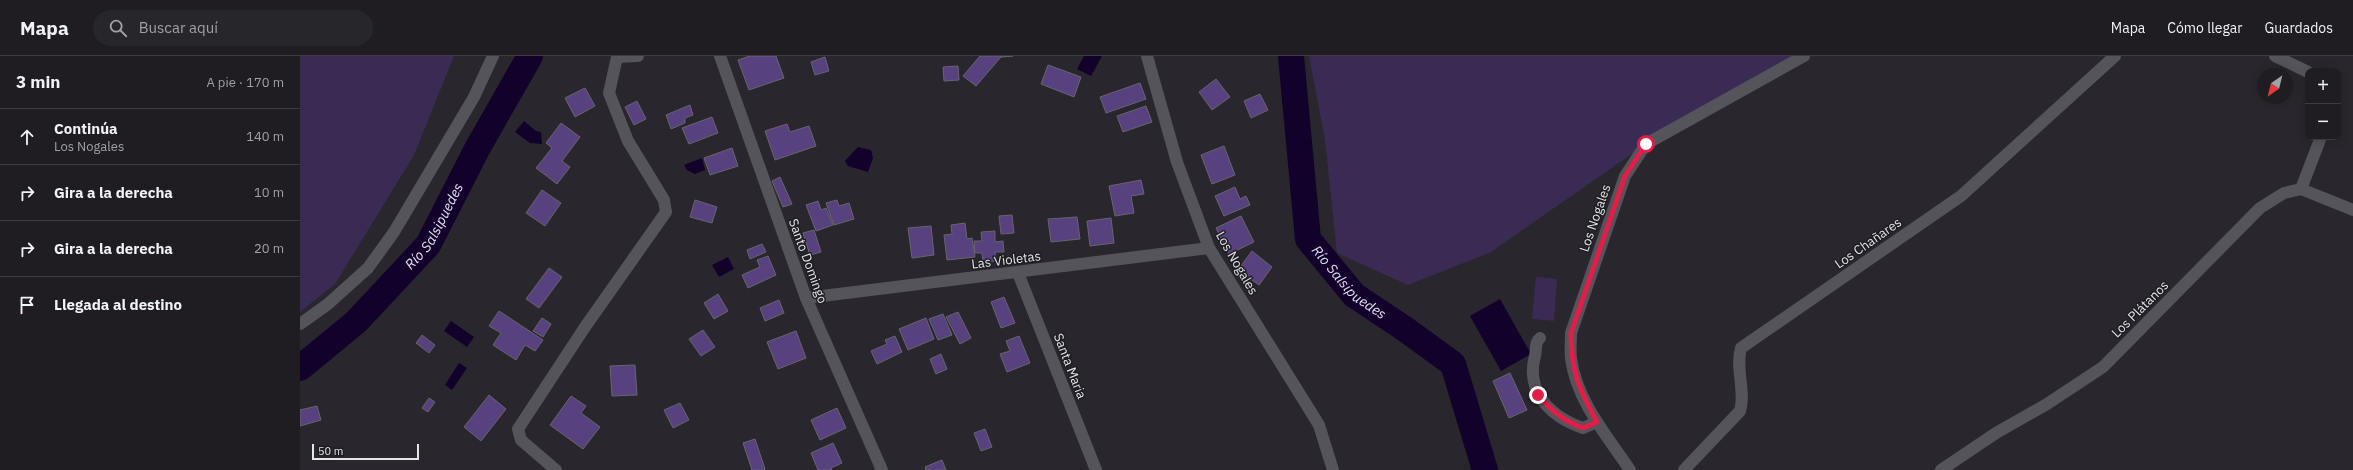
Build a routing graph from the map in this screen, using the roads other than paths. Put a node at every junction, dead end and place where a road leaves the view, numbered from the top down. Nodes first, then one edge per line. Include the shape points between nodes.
1 (493, 56) edge
2 (616, 56) edge
3 (638, 56) edge
4 (720, 56) edge
5 (1147, 56) edge
6 (1804, 56) edge
7 (2115, 56) edge
8 (2275, 56) edge
9 (2305, 71) edge
10 (2320, 140) edge
11 (2301, 189) junction
12 (2353, 210) edge
13 (1210, 248) junction
14 (1018, 273) junction
15 (806, 298) junction
16 (300, 324) edge
17 (1540, 338) dead end
18 (1597, 422) junction
19 (556, 470) edge
20 (882, 470) edge
21 (1096, 470) edge
22 (1333, 470) edge
23 (1630, 470) edge
24 (1684, 470) edge
25 (1941, 470) edge

1 - 16 street via 474,97 390,238 368,268 328,304
2 - 3 street
2 - 19 street via 610,93 628,141 664,200 666,212 585,327 518,429 521,440
4 - 15 street, Santo Domingo
5 - 13 street, Los Nogales via 1177,162
6 - 18 street, Los Nogales via 1646,144 1625,176 1571,333 1571,358 1579,389
7 - 24 street, Los Chañares via 1961,196 1741,348 1738,358 1743,402 1740,411
8 - 9 street
10 - 11 street
11 - 12 street
11 - 25 street, Los Plátanos via 2284,193 2260,208 2103,367
13 - 14 street, Las Violetas
13 - 22 street, Los Nogales via 1319,424
14 - 15 street, Las Violetas
14 - 21 street, Santa Maria
15 - 20 street, Santo Domingo
17 - 18 street via 1536,341 1532,365 1532,381 1538,395 1551,410 1568,423 1583,428
18 - 23 street, Los Nogales

